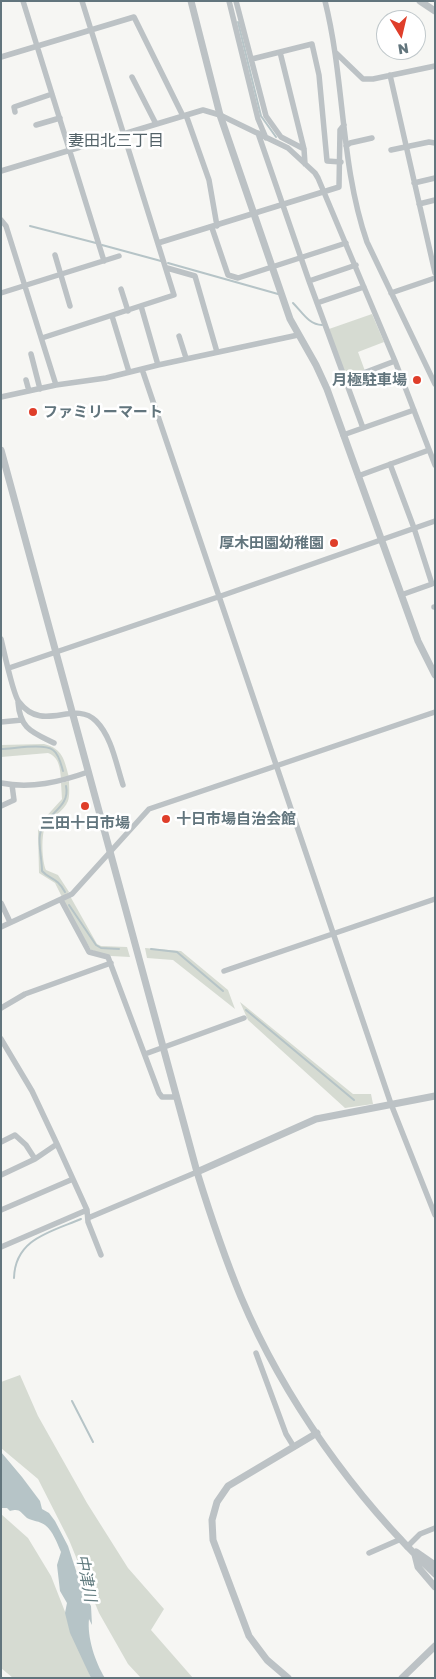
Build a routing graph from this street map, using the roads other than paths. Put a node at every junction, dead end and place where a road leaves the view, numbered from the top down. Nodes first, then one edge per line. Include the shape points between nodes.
1 (23, 1) edge
2 (82, 1) edge
3 (191, 1) edge
4 (229, 1) edge
5 (236, 1) edge
6 (325, 1) edge
7 (420, 1) edge
8 (435, 11) edge
9 (92, 29) junction
10 (38, 46) junction
11 (280, 52) junction
12 (336, 53) junction
13 (1, 57) edge
14 (252, 59) junction
15 (435, 66) edge
16 (390, 75) junction
17 (132, 78) dead end
18 (52, 94) junction
19 (14, 107) dead end
20 (184, 115) junction
21 (220, 115) junction
22 (60, 118) junction
23 (156, 124) junction
24 (36, 125) dead end
25 (344, 126) junction
26 (124, 133) junction
27 (258, 133) junction
28 (266, 138) junction
29 (372, 138) dead end
30 (435, 143) edge
31 (346, 146) junction
32 (406, 147) junction
33 (304, 149) junction
34 (69, 150) junction
35 (391, 150) dead end
36 (341, 162) junction
37 (305, 164) junction
38 (1, 171) edge
39 (435, 178) edge
40 (414, 182) junction
41 (324, 192) junction
42 (435, 200) edge
43 (419, 204) junction
44 (283, 205) junction
45 (254, 214) junction
46 (1, 220) edge
47 (214, 227) junction
48 (158, 243) junction
49 (346, 243) junction
50 (432, 250) edge
51 (55, 255) dead end
52 (119, 256) dead end
53 (301, 259) junction
54 (104, 261) junction
55 (356, 265) junction
56 (272, 267) junction
57 (166, 268) junction
58 (435, 273) edge
59 (61, 275) junction
60 (435, 278) edge
61 (309, 281) junction
62 (26, 286) junction
63 (364, 287) junction
64 (121, 289) dead end
65 (1, 294) edge
66 (391, 294) junction
67 (317, 303) junction
68 (70, 306) dead end
69 (141, 306) junction
70 (128, 311) junction
71 (112, 316) junction
72 (298, 335) junction
73 (179, 336) dead end
74 (42, 338) junction
75 (217, 352) junction
76 (30, 354) dead end
77 (186, 358) junction
78 (396, 361) junction
79 (158, 365) junction
80 (142, 369) junction
81 (129, 372) junction
82 (26, 380) dead end
83 (345, 380) junction
84 (435, 384) edge
85 (56, 385) junction
86 (40, 389) junction
87 (29, 391) junction
88 (1, 397) edge
89 (414, 410) junction
90 (363, 428) junction
91 (343, 435) junction
92 (1, 450) edge
93 (429, 450) junction
94 (390, 464) junction
95 (435, 465) edge
96 (358, 476) junction
97 (435, 521) edge
98 (414, 528) junction
99 (381, 540) junction
100 (401, 595) junction
101 (218, 597) junction
102 (1, 639) edge
103 (55, 652) junction
104 (8, 668) junction
105 (435, 675) edge
106 (18, 702) junction
107 (435, 712) edge
108 (72, 714) junction
109 (22, 720) junction
110 (1, 722) edge
111 (54, 743) dead end
112 (277, 765) junction
113 (88, 772) junction
114 (1, 782) edge
115 (12, 785) junction
116 (123, 785) dead end
117 (1, 806) edge
118 (110, 853) junction
119 (435, 899) edge
120 (61, 900) junction
121 (1, 903) edge
122 (10, 922) junction
123 (1, 927) edge
124 (334, 933) junction
125 (111, 963) junction
126 (224, 971) dead end
127 (1, 1008) edge
128 (244, 1018) dead end
129 (1, 1039) edge
130 (163, 1047) junction
131 (145, 1054) junction
132 (435, 1096) edge
133 (177, 1097) junction
134 (392, 1104) junction
135 (1, 1142) edge
136 (57, 1144) junction
137 (35, 1159) junction
138 (197, 1172) junction
139 (1, 1174) edge
140 (73, 1179) junction
141 (1, 1210) edge
142 (87, 1210) junction
143 (435, 1216) edge
144 (88, 1218) junction
145 (1, 1247) edge
146 (101, 1255) dead end
147 (256, 1352) dead end
148 (317, 1433) junction
149 (294, 1447) junction
150 (435, 1528) edge
151 (401, 1539) junction
152 (407, 1547) junction
153 (369, 1553) dead end
154 (415, 1555) junction
155 (435, 1565) edge
156 (435, 1574) edge
157 (435, 1587) edge
158 (435, 1646) edge
159 (288, 1678) edge
160 (402, 1678) edge

1 - 10 street
2 - 9 street
3 - 21 street
4 - 28 street via 258,119
5 - 14 street
6 - 12 street
7 - 8 street
9 - 10 street
9 - 20 street via 134,17
9 - 26 street
10 - 13 street
10 - 18 street
11 - 14 street
11 - 33 street
11 - 36 street via 312,44 319,75 327,161
12 - 16 street via 363,79
12 - 25 street
14 - 33 street via 266,116 282,136
15 - 16 street
16 - 32 street
17 - 23 street
18 - 19 street
18 - 22 street
20 - 21 street via 203,110
20 - 23 street
20 - 47 street via 209,180
21 - 27 street
21 - 45 street
22 - 24 street
22 - 34 street
23 - 26 street
25 - 31 street
25 - 36 street via 340,130
26 - 34 street
26 - 48 street
27 - 28 street
27 - 44 street
28 - 37 street via 288,148
29 - 31 street
30 - 32 street
31 - 66 street via 362,229
32 - 35 street
32 - 40 street
33 - 37 street
34 - 38 street
34 - 54 street
36 - 41 street via 339,187
37 - 41 street via 315,172
39 - 40 street
40 - 43 street
41 - 44 street
41 - 49 street
42 - 43 street
43 - 50 street
44 - 45 street
44 - 53 street
45 - 47 street
45 - 56 street
46 - 62 street via 6,226
47 - 48 street
47 - 56 street via 228,274 238,278
48 - 57 street
49 - 53 street
49 - 55 street
50 - 58 street
51 - 59 street
52 - 54 street
53 - 56 street
53 - 61 street
54 - 59 street
55 - 61 street
55 - 63 street
56 - 72 street
57 - 69 street via 174,295
57 - 75 street via 196,276 206,325
59 - 62 street
59 - 68 street
60 - 66 street
61 - 67 street
62 - 65 street
62 - 74 street
63 - 67 street
63 - 78 street
64 - 70 street
66 - 84 street
67 - 83 street
69 - 70 street
69 - 79 street
70 - 71 street
71 - 74 street
71 - 81 street
72 - 75 street
72 - 91 street via 321,375
73 - 77 street
74 - 85 street
75 - 77 street
76 - 86 street
77 - 79 street
78 - 83 street
78 - 89 street
79 - 80 street
80 - 81 street
80 - 101 street
81 - 85 street
82 - 87 street
83 - 90 street
85 - 86 street
86 - 87 street
87 - 88 street
89 - 90 street
89 - 93 street
90 - 91 street
91 - 96 street
92 - 103 street
93 - 94 street
93 - 95 street
94 - 96 street
94 - 98 street
96 - 99 street
97 - 98 street
98 - 99 street
98 - 100 street via 432,584
99 - 100 street
99 - 101 street
100 - 105 street
101 - 103 street
101 - 112 street
102 - 104 street
103 - 104 street
103 - 108 street
104 - 106 street
106 - 108 street via 37,716
106 - 109 street
107 - 112 street
108 - 113 street
108 - 116 street via 84,713 96,721 108,739
109 - 110 street
109 - 111 street via 31,732
112 - 118 street via 149,809
112 - 124 street
113 - 115 street via 35,785
113 - 118 street
114 - 115 street
115 - 117 street via 14,800
118 - 120 street via 72,894
118 - 130 street
119 - 124 street
120 - 122 street
120 - 125 street via 89,952 108,957
121 - 122 street
122 - 123 street
124 - 126 street
124 - 134 street
125 - 127 street via 25,994
125 - 131 street
128 - 130 street
129 - 136 street via 32,1091
130 - 131 street
130 - 133 street
131 - 133 street via 159,1093 162,1097
132 - 134 street
133 - 138 street
134 - 138 street via 316,1119
134 - 143 street
135 - 137 street via 15,1135
136 - 137 street
136 - 140 street
137 - 139 street
138 - 144 street
138 - 148 street via 246,1308 270,1357
140 - 141 street
140 - 142 street
142 - 144 street
142 - 145 street
144 - 146 street
147 - 149 street via 286,1434
148 - 149 street
148 - 151 street via 372,1507
149 - 159 street via 228,1486 217,1502 212,1520 213,1540 249,1636 267,1660
150 - 152 street via 420,1534
151 - 152 street
151 - 153 street
152 - 154 street
152 - 155 street
154 - 156 street
154 - 157 street via 418,1567
158 - 160 street

